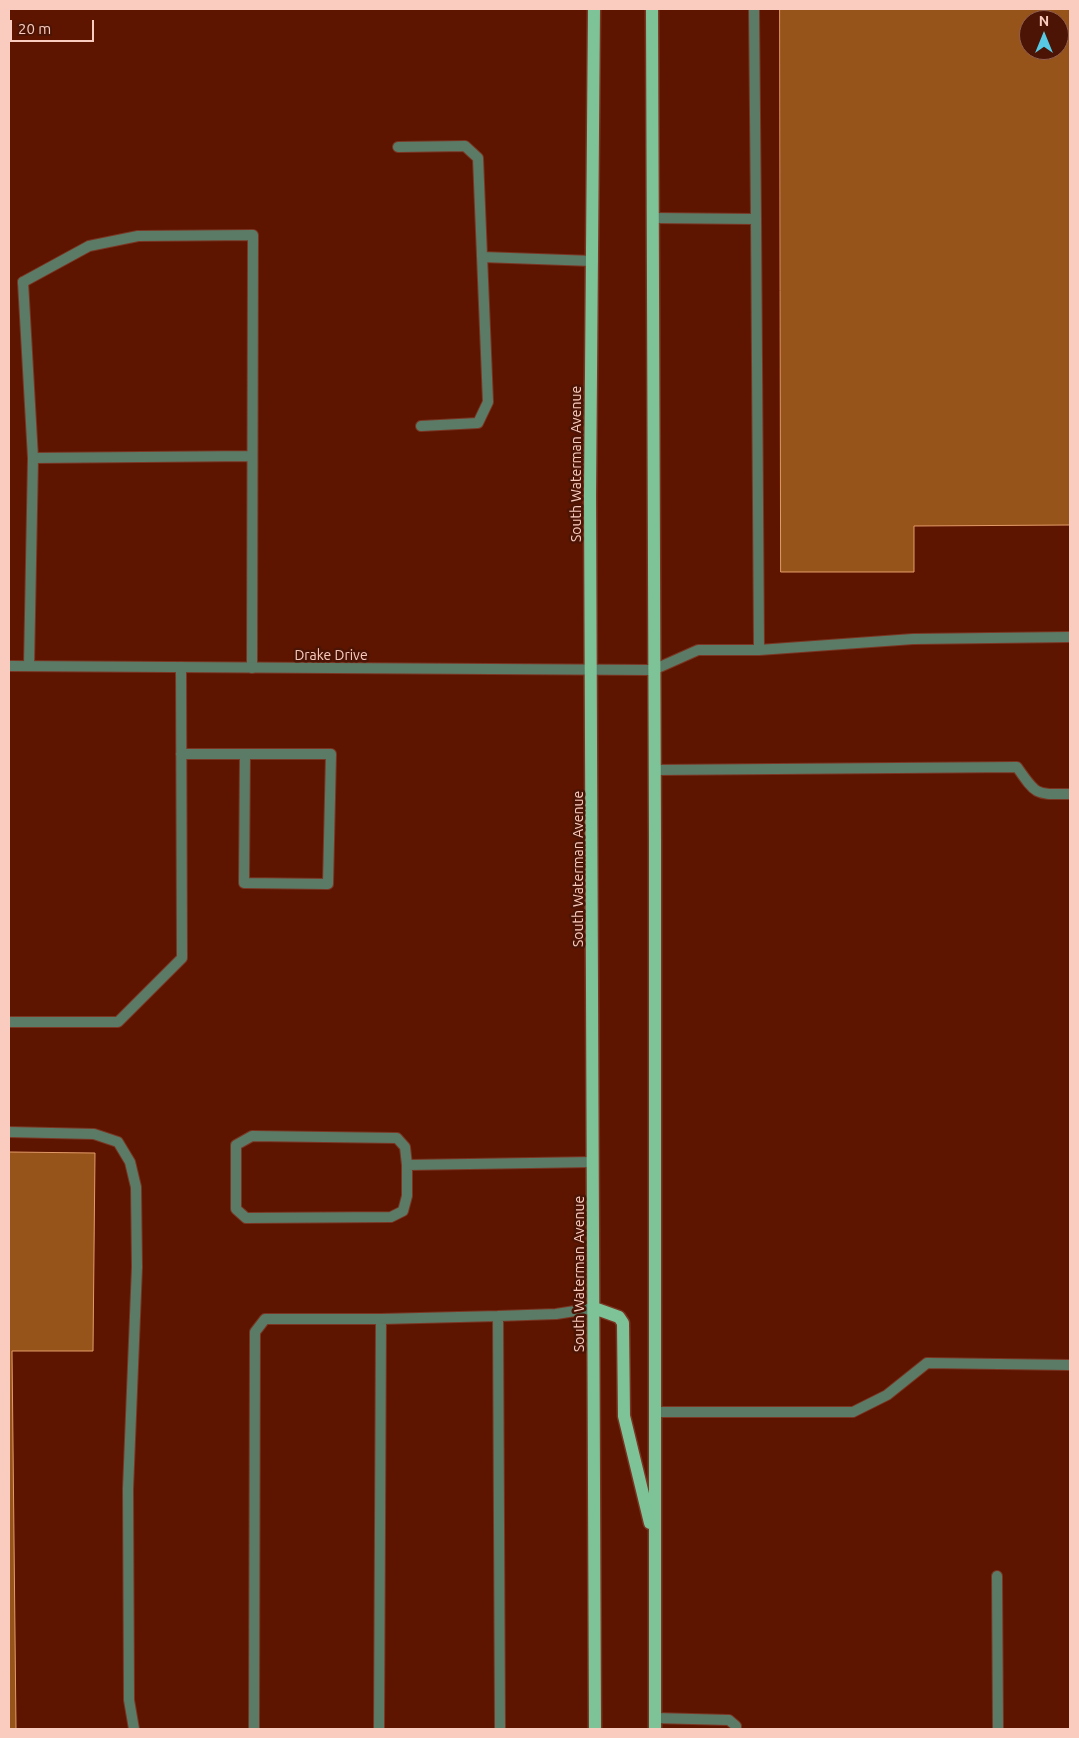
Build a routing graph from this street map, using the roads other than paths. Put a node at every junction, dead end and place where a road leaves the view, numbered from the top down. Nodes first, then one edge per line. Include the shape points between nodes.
1 (594, 9) edge
2 (652, 9) edge
3 (754, 9) edge
4 (398, 147) dead end
5 (652, 218) junction
6 (756, 219) junction
7 (482, 257) junction
8 (593, 261) junction
9 (421, 426) dead end
10 (252, 456) junction
11 (33, 458) junction
12 (1070, 637) edge
13 (759, 650) junction
14 (9, 666) edge
15 (29, 666) junction
16 (181, 667) junction
17 (252, 668) junction
18 (592, 670) junction
19 (653, 670) junction
20 (181, 754) junction
21 (245, 754) junction
22 (654, 770) junction
23 (1070, 794) edge
24 (9, 1022) edge
25 (9, 1132) edge
26 (594, 1162) junction
27 (407, 1165) junction
28 (594, 1308) junction
29 (498, 1316) junction
30 (381, 1319) junction
31 (1070, 1365) edge
32 (655, 1412) junction
33 (655, 1545) junction
34 (996, 1576) dead end
35 (655, 1723) edge
36 (134, 1729) edge
37 (254, 1729) edge
38 (379, 1729) edge
39 (500, 1729) edge
40 (595, 1729) edge
41 (736, 1729) edge
42 (998, 1729) edge

1 - 8 main road, South Waterman Avenue
2 - 5 main road
3 - 6 street
4 - 7 street via 465,146 478,158
5 - 6 street
5 - 19 main road
6 - 13 street
7 - 8 street
7 - 9 street via 488,402 478,423
8 - 18 main road, South Waterman Avenue
10 - 11 street
10 - 11 street via 253,235 138,236 89,246 23,282
10 - 17 street
11 - 15 street
12 - 13 street via 912,640
13 - 19 street via 698,650
14 - 15 street, Drake Drive
15 - 16 street, Drake Drive
16 - 17 street, Drake Drive
16 - 20 street
17 - 18 street, Drake Drive
18 - 19 street, Drake Drive
18 - 26 main road, South Waterman Avenue
19 - 22 main road
20 - 21 street
20 - 24 street via 182,958 118,1022
21 - 21 street via 332,754 328,884 244,883
22 - 23 street via 1017,767 1032,789 1044,794
22 - 32 main road
25 - 36 street via 94,1134 118,1142 130,1162 136,1187 137,1267 128,1489 129,1700
26 - 27 street
26 - 28 main road, South Waterman Avenue
27 - 27 street via 406,1147 397,1138 252,1136 236,1145 236,1209 246,1218 391,1217 403,1211 407,1196
28 - 29 street via 556,1314
28 - 33 main road via 619,1317 623,1322 624,1416
28 - 40 main road, South Waterman Avenue
29 - 30 street
29 - 39 street
30 - 37 street via 265,1319 255,1332
30 - 38 street
31 - 32 street via 927,1363 888,1395 853,1412
32 - 33 main road
33 - 35 main road
34 - 42 street
35 - 41 street via 729,1720

